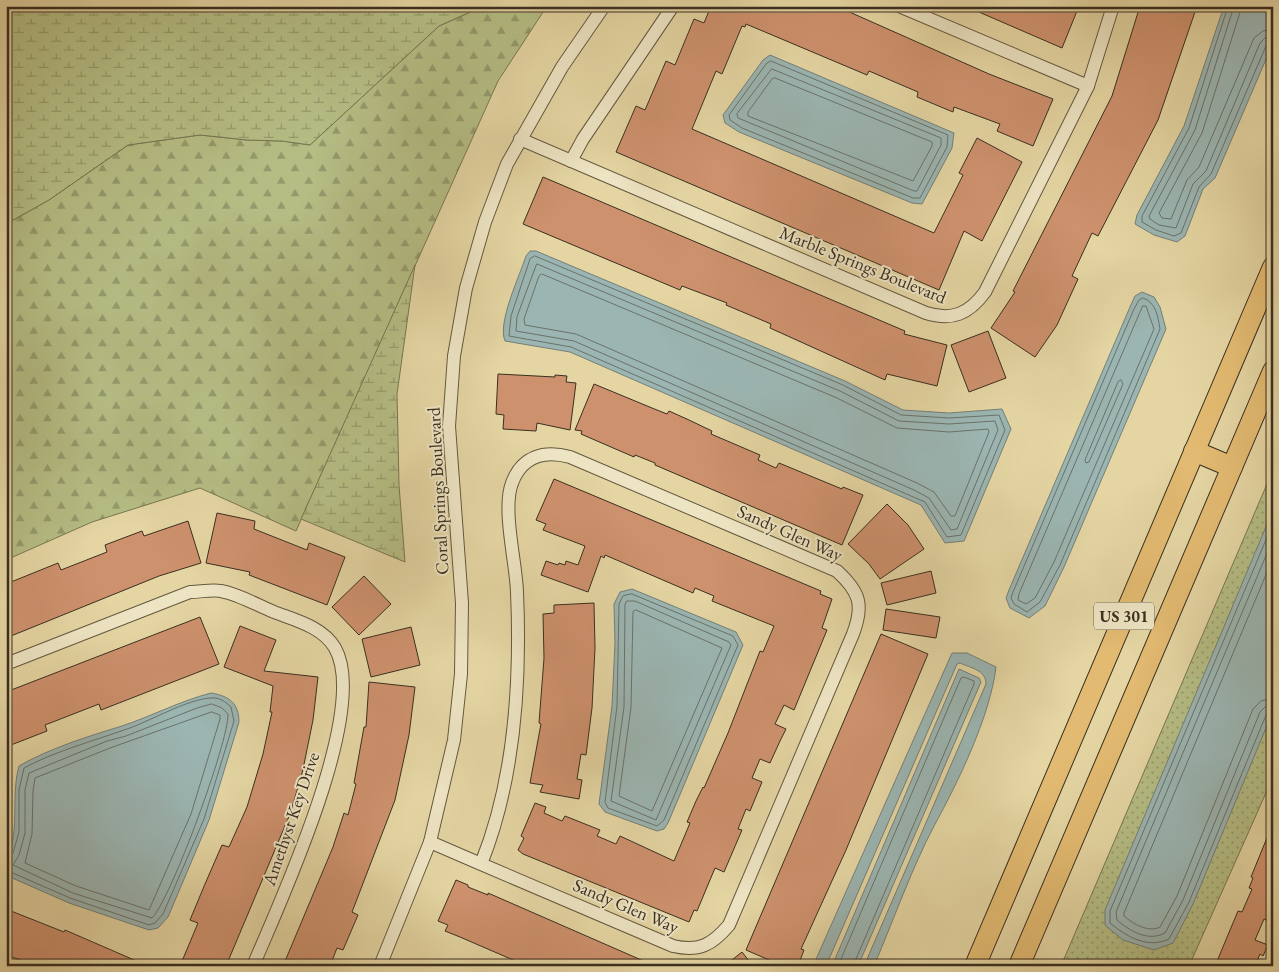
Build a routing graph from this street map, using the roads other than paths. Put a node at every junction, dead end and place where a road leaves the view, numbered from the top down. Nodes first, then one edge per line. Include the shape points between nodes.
1 (604, 6) edge
2 (673, 6) edge
3 (899, 6) edge
4 (1113, 6) edge
5 (1088, 86) junction
6 (520, 139) junction
7 (571, 161) junction
8 (1273, 267) edge
9 (1273, 371) edge
10 (1194, 450) junction
11 (1232, 467) junction
12 (6, 664) edge
13 (430, 842) junction
14 (481, 864) junction
15 (253, 966) edge
16 (380, 966) edge
17 (975, 966) edge
18 (1019, 966) edge

1 - 6 street, Coral Springs Boulevard via 562,67
2 - 7 street via 588,130
3 - 5 street
4 - 5 street, Marble Springs Boulevard
5 - 7 street, Marble Springs Boulevard via 985,292 967,312 949,318 926,313
6 - 7 street, Marble Springs Boulevard
6 - 13 street, Coral Springs Boulevard via 485,222 466,288 454,356 449,426 462,603 461,674 454,740
8 - 10 main road, US 301
9 - 11 main road, US 301 / US 301
10 - 11 main road
10 - 17 main road, US 301
11 - 18 main road, US 301 / US 301
12 - 15 street, Amethyst Key Drive via 190,592 220,591 322,633 334,648 343,670 333,752 304,845
13 - 14 street, Sandy Glen Way
13 - 16 street, Coral Springs Boulevard
14 - 14 street, Sandy Glen Way via 499,810 512,736 517,675 517,591 508,502 518,469 534,457 553,452 570,456 837,571 851,584 859,601 860,617 729,926 717,939 688,949 673,946

